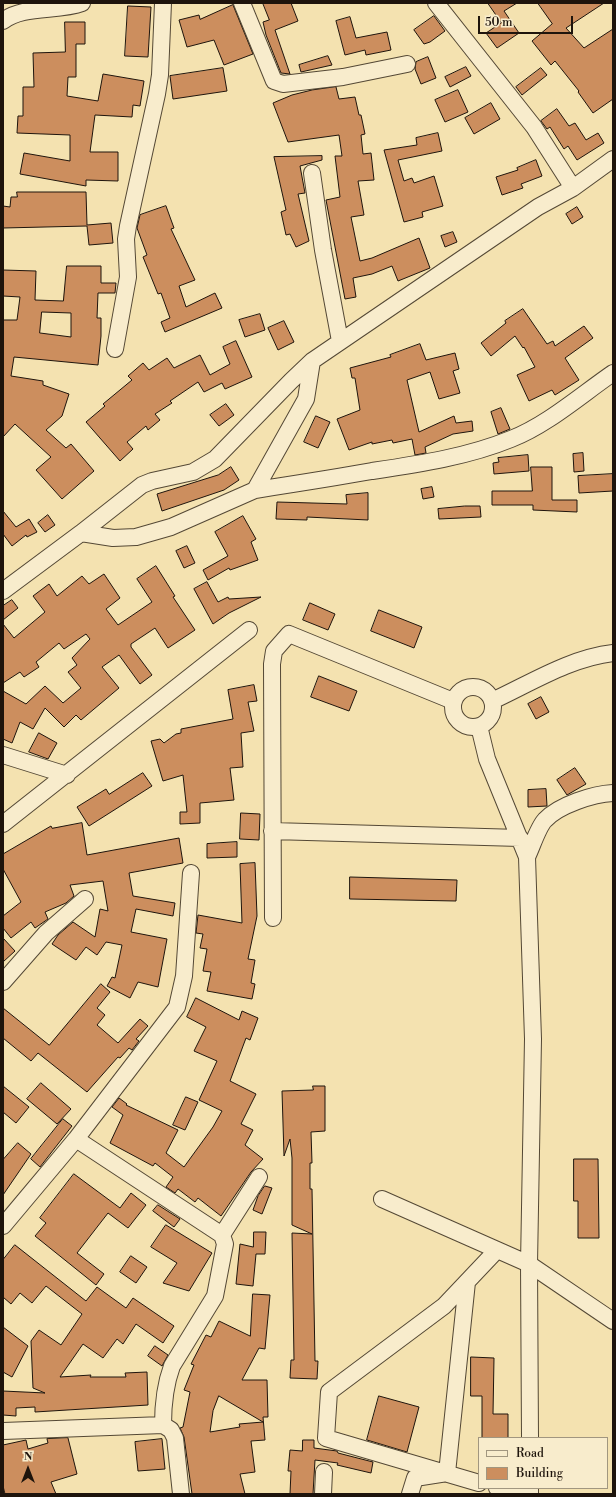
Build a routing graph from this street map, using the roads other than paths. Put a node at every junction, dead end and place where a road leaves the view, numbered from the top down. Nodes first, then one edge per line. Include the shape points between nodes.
1 (82, 3) edge
2 (162, 3) edge
3 (242, 3) edge
4 (436, 3) edge
5 (3, 21) edge
6 (407, 64) dead end
7 (613, 158) edge
8 (312, 173) dead end
9 (573, 188) junction
10 (340, 341) junction
11 (115, 348) dead end
12 (312, 361) junction
13 (613, 373) edge
14 (255, 490) junction
15 (81, 533) junction
16 (3, 591) edge
17 (248, 630) dead end
18 (613, 653) edge
19 (454, 701) junction
20 (492, 701) junction
21 (479, 726) junction
22 (3, 755) edge
23 (67, 775) junction
24 (613, 793) edge
25 (3, 824) edge
26 (272, 831) junction
27 (520, 838) junction
28 (527, 857) junction
29 (191, 873) dead end
30 (85, 899) dead end
31 (273, 918) dead end
32 (3, 982) edge
33 (76, 1139) junction
34 (259, 1177) dead end
35 (382, 1199) dead end
36 (3, 1226) edge
37 (222, 1235) junction
38 (497, 1250) junction
39 (529, 1264) junction
40 (467, 1282) junction
41 (613, 1321) edge
42 (163, 1425) junction
43 (3, 1431) edge
44 (530, 1437) edge
45 (324, 1472) dead end
46 (447, 1473) junction
47 (478, 1483) edge
48 (500, 1489) edge
49 (181, 1494) edge
50 (323, 1494) edge
51 (410, 1494) edge
52 (518, 1494) edge

1 - 5 street via 33,11
2 - 11 street via 160,75 128,226 128,277
3 - 6 street via 274,81 283,84 342,77
4 - 9 street via 534,127
7 - 9 street
8 - 10 street
9 - 10 street via 538,207
10 - 12 street
12 - 14 street via 306,399
12 - 15 street via 215,460 193,472 142,485
13 - 14 street via 536,427 488,447 456,457
14 - 15 street via 171,526 136,537 113,538
15 - 16 street
17 - 23 street
18 - 20 street via 575,661
19 - 20 street via 461,691 472,687 485,691
19 - 21 street via 452,708 457,720 467,727
19 - 26 street via 289,634 274,651 272,664
20 - 21 street via 490,719
21 - 27 street via 487,758
22 - 23 street
23 - 25 street
24 - 28 street via 596,794 569,804 545,820
26 - 27 street
26 - 31 street
27 - 28 street
28 - 39 street via 533,1039
29 - 33 street via 184,976 177,1007
30 - 32 street via 46,932
33 - 36 street
33 - 37 street
34 - 37 street
35 - 38 street
37 - 42 street via 225,1244 215,1296 172,1366 164,1395
38 - 39 street
38 - 40 street
39 - 41 street
39 - 44 street
40 - 46 street
40 - 46 street via 444,1306 329,1392 326,1438
42 - 43 street
42 - 49 street via 171,1430 175,1438
45 - 50 street
46 - 47 street
46 - 51 street via 415,1478
48 - 52 street

